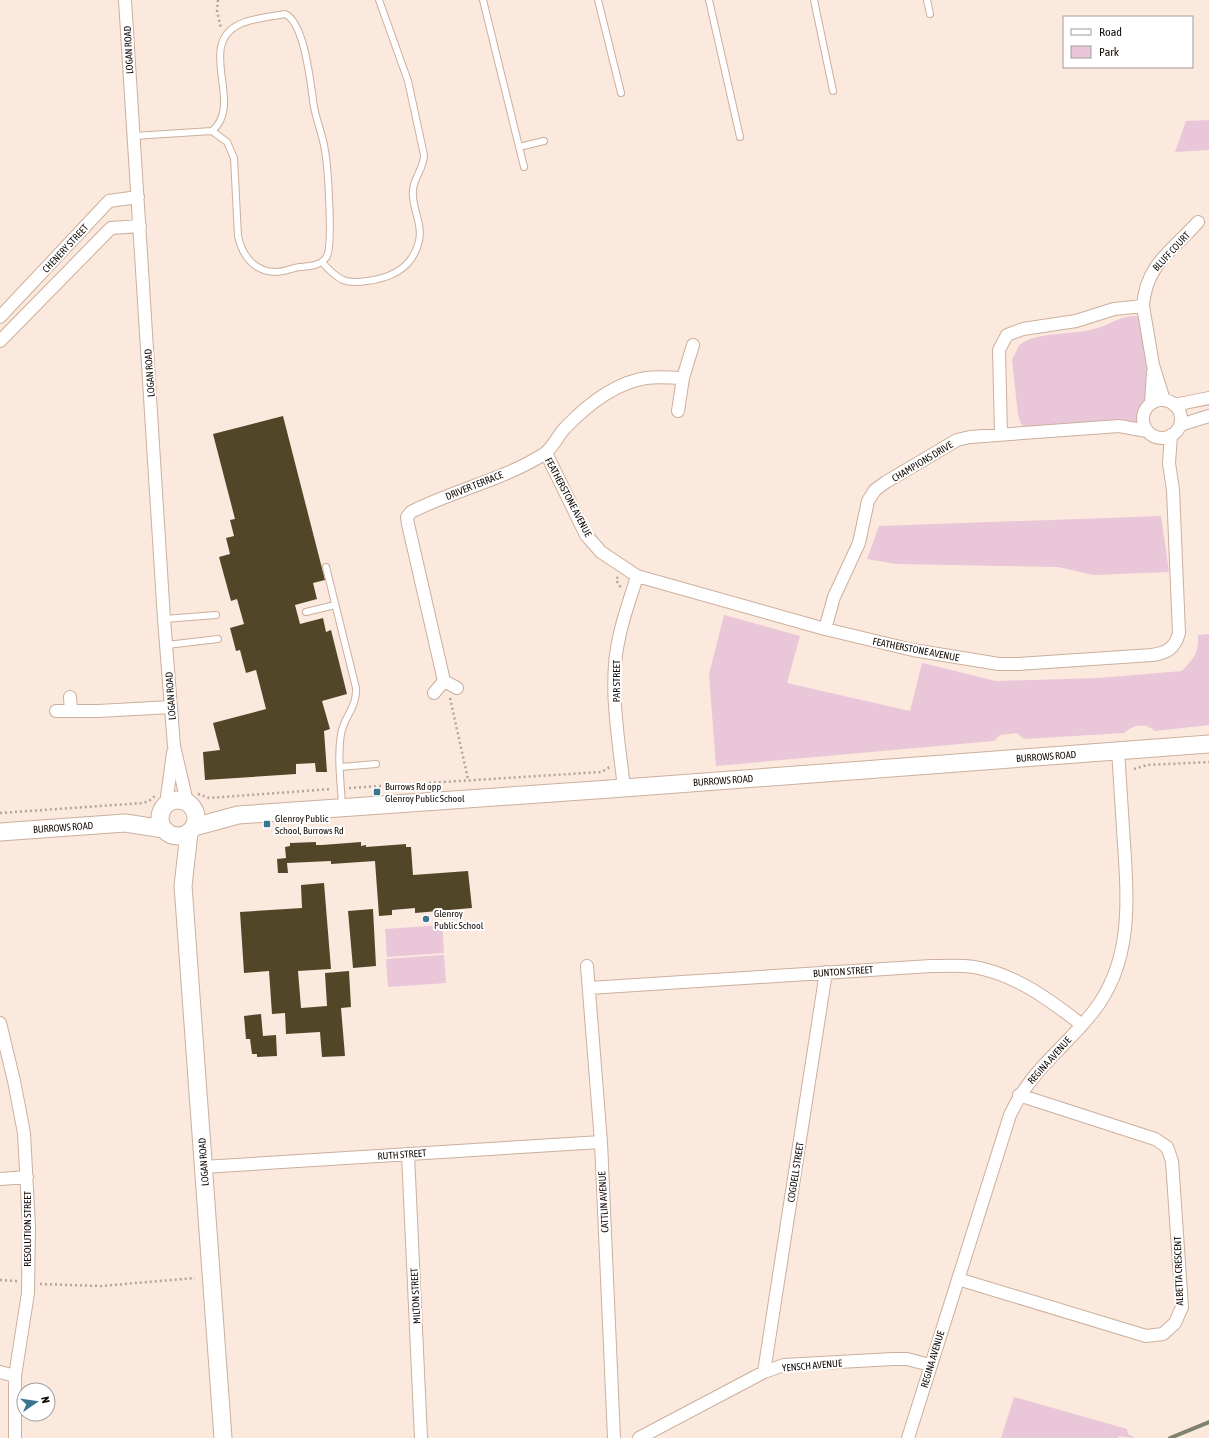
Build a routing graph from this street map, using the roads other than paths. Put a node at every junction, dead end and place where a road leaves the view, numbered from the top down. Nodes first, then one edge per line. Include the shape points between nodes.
1 (125, 0) edge
2 (379, 0) edge
3 (483, 0) edge
4 (598, 0) edge
5 (709, 0) edge
6 (814, 0) edge
7 (927, 0) edge
8 (930, 14) dead end
9 (833, 91) dead end
10 (621, 93) dead end
11 (212, 131) junction
12 (134, 136) junction
13 (740, 136) dead end
14 (544, 141) dead end
15 (519, 146) junction
16 (524, 167) dead end
17 (138, 197) junction
18 (1198, 222) dead end
19 (140, 226) junction
20 (322, 262) junction
21 (1143, 306) junction
22 (0, 317) edge
23 (0, 341) edge
24 (693, 345) dead end
25 (1153, 365) junction
26 (683, 378) junction
27 (1209, 398) edge
28 (1169, 402) junction
29 (1147, 408) junction
30 (678, 411) dead end
31 (1209, 416) edge
32 (1180, 425) junction
33 (1119, 426) junction
34 (1001, 434) junction
35 (1151, 434) junction
36 (1171, 435) junction
37 (546, 453) junction
38 (1169, 463) junction
39 (326, 567) dead end
40 (637, 576) junction
41 (335, 605) junction
42 (306, 612) dead end
43 (216, 615) dead end
44 (164, 619) junction
45 (825, 629) junction
46 (218, 639) dead end
47 (167, 645) junction
48 (457, 688) dead end
49 (70, 697) dead end
50 (171, 707) junction
51 (56, 711) dead end
52 (71, 711) junction
53 (1209, 744) edge
54 (174, 746) junction
55 (1118, 750) junction
56 (376, 764) dead end
57 (340, 767) junction
58 (624, 788) junction
59 (191, 805) junction
60 (164, 806) junction
61 (342, 808) junction
62 (238, 815) junction
63 (126, 823) junction
64 (192, 830) junction
65 (0, 832) edge
66 (167, 832) junction
67 (183, 886) junction
68 (587, 966) dead end
69 (826, 972) junction
70 (589, 988) junction
71 (0, 1023) edge
72 (1082, 1025) junction
73 (1019, 1095) junction
74 (601, 1142) junction
75 (408, 1154) junction
76 (203, 1167) junction
77 (27, 1177) junction
78 (0, 1179) edge
79 (958, 1279) junction
80 (930, 1365) junction
81 (0, 1372) edge
82 (764, 1372) junction
83 (14, 1376) junction
84 (15, 1438) edge
85 (223, 1438) edge
86 (422, 1438) edge
87 (614, 1438) edge
88 (639, 1438) edge
89 (908, 1438) edge

1 - 12 street, LOGAN ROAD
2 - 20 lane via 408,81 424,155 413,188 420,230 419,242 412,259 404,268 377,280 343,280
3 - 15 lane
4 - 10 lane
5 - 13 lane
6 - 9 lane
7 - 8 lane
11 - 12 lane
11 - 20 lane via 227,142 234,158 238,236 248,260 259,267 276,272
11 - 20 lane via 223,118 224,92 220,49 223,38 240,25 285,14 290,16 308,65 314,107 326,152 329,248
12 - 17 street, LOGAN ROAD
14 - 15 lane
15 - 16 lane
17 - 19 street, LOGAN ROAD
17 - 22 street, CHENERY STREET via 109,201
18 - 21 street, BLUFF COURT via 1151,273
19 - 23 street, CHENERY STREET via 111,228
19 - 44 street, LOGAN ROAD
21 - 25 street
21 - 34 street via 1114,308 1076,321 1023,329 1007,335 999,350
24 - 26 street
25 - 28 street
25 - 29 street
26 - 30 street
26 - 37 street, DRIVER TERRACE via 646,378 623,384 603,395 564,429
27 - 28 street
28 - 29 street
28 - 32 street via 1180,414
29 - 33 street, CHAMPIONS DRIVE
29 - 35 street via 1143,419
31 - 32 street
32 - 36 street
33 - 34 street, CHAMPIONS DRIVE
33 - 35 street, CHAMPIONS DRIVE
34 - 45 street, CHAMPIONS DRIVE via 957,440 875,490 868,501 859,543 834,597
35 - 36 street via 1166,438
35 - 38 street, FEATHERSTONE AVENUE
36 - 38 street, FEATHERSTONE AVENUE
37 - 40 street, FEATHERSTONE AVENUE via 586,535 602,552
37 - 48 street, DRIVER TERRACE via 410,512 407,517 440,687
38 - 45 street, FEATHERSTONE AVENUE via 1173,490 1179,633 1176,642 1166,653 1000,664 913,650
39 - 41 lane
40 - 45 street, FEATHERSTONE AVENUE
40 - 58 street, PAR STREET via 618,639 615,669
41 - 42 lane
41 - 57 lane via 355,681 356,697 341,734
43 - 44 lane
44 - 47 street, LOGAN ROAD
46 - 47 lane
47 - 50 street, LOGAN ROAD
49 - 52 street
50 - 52 street
50 - 54 street, LOGAN ROAD
51 - 52 street
53 - 55 main road, BURROWS ROAD
54 - 59 street, LOGAN ROAD
54 - 60 street, LOGAN ROAD
55 - 58 main road, BURROWS ROAD
55 - 72 street, REGINA AVENUE via 1127,919 1123,948 1106,992
56 - 57 lane
57 - 61 lane
58 - 61 main road, BURROWS ROAD
59 - 60 main road via 176,800
59 - 62 main road, BURROWS ROAD
59 - 64 main road via 196,818
60 - 63 main road, BURROWS ROAD
60 - 66 main road via 160,819
61 - 62 main road, BURROWS ROAD
62 - 64 main road, BURROWS ROAD
63 - 65 main road, BURROWS ROAD
63 - 66 main road, BURROWS ROAD
64 - 66 main road via 180,836
64 - 67 main road, LOGAN ROAD
66 - 67 main road, LOGAN ROAD
67 - 76 main road, LOGAN ROAD
68 - 70 street, CATTLIN AVENUE
69 - 70 street, BUNTON STREET
69 - 72 street, BUNTON STREET via 931,966 974,967 1015,980 1051,1001
69 - 82 street, COGDELL STREET
70 - 74 street, CATTLIN AVENUE
71 - 77 street, RESOLUTION STREET via 24,1134
72 - 73 street, REGINA AVENUE via 1037,1071
73 - 79 street, REGINA AVENUE via 1002,1136
73 - 79 street, ALBETTA CRESCENT via 1155,1139 1167,1147 1172,1161 1182,1307 1175,1322 1163,1334 1146,1336
74 - 75 street, RUTH STREET
74 - 87 street, CATTLIN AVENUE
75 - 76 street, RUTH STREET
75 - 86 street, MILTON STREET
76 - 85 main road, LOGAN ROAD
77 - 78 street
77 - 83 street, RESOLUTION STREET via 28,1293
79 - 80 street, REGINA AVENUE
80 - 82 street, YENSCH AVENUE via 907,1359 893,1359 784,1365
80 - 89 street, REGINA AVENUE
81 - 83 street
82 - 88 street, YENSCH AVENUE
83 - 84 street, RESOLUTION STREET

